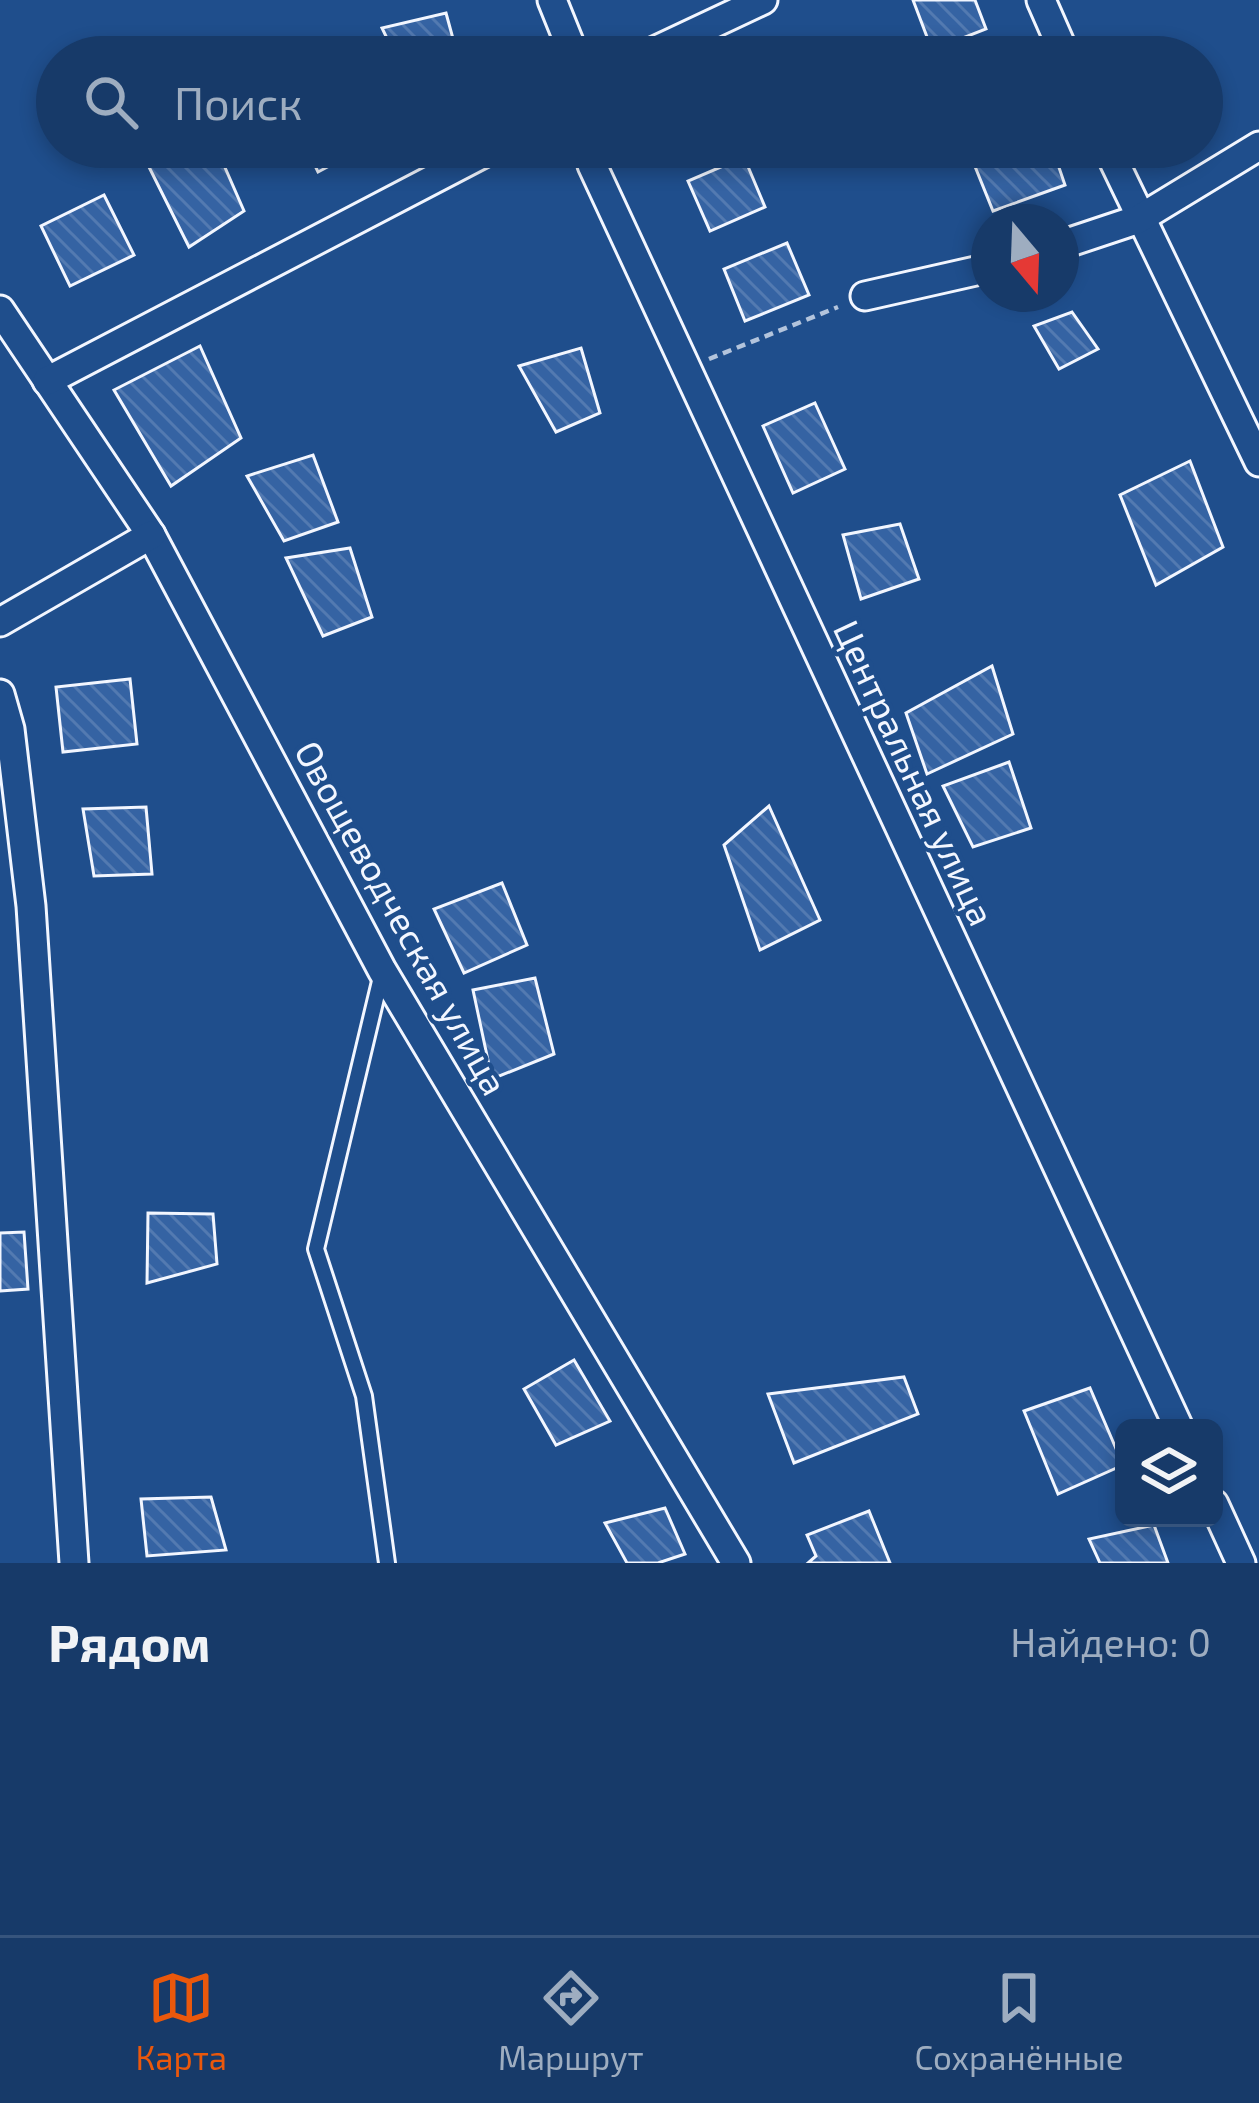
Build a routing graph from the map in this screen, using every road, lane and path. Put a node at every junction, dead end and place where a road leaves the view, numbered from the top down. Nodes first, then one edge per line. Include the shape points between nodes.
1 (552, 0) edge
2 (763, 0) edge
3 (1041, 0) edge
4 (567, 36) edge
5 (687, 36) edge
6 (1057, 36) edge
7 (1259, 146) edge
8 (455, 168) edge
9 (593, 168) edge
10 (1116, 168) edge
11 (1223, 168) edge
12 (1223, 168) edge
13 (1139, 219) junction
14 (1079, 239) edge
15 (971, 272) edge
16 (866, 296) joint
17 (0, 310) edge
18 (686, 368) junction
19 (47, 381) junction
20 (1259, 462) edge
21 (151, 535) junction
22 (0, 622) edge
23 (0, 694) edge
24 (382, 970) junction
25 (1175, 1419) edge
26 (1223, 1524) edge
27 (74, 1563) edge
28 (387, 1563) edge
29 (736, 1563) edge
30 (1241, 1563) edge

1 - 4 street
2 - 5 street
3 - 6 street
7 - 11 street
8 - 19 street
9 - 18 street, Центральная улица
10 - 13 street
12 - 13 street
13 - 14 street
13 - 20 street
15 - 16 street
16 - 18 path
17 - 19 street, Овощеводческая улица
18 - 25 street, Центральная улица
19 - 21 street, Овощеводческая улица
21 - 22 street
21 - 24 street, Овощеводческая улица
23 - 27 street via 31,906
24 - 28 lane via 316,1249 364,1396
24 - 29 street, Овощеводческая улица
26 - 30 street

